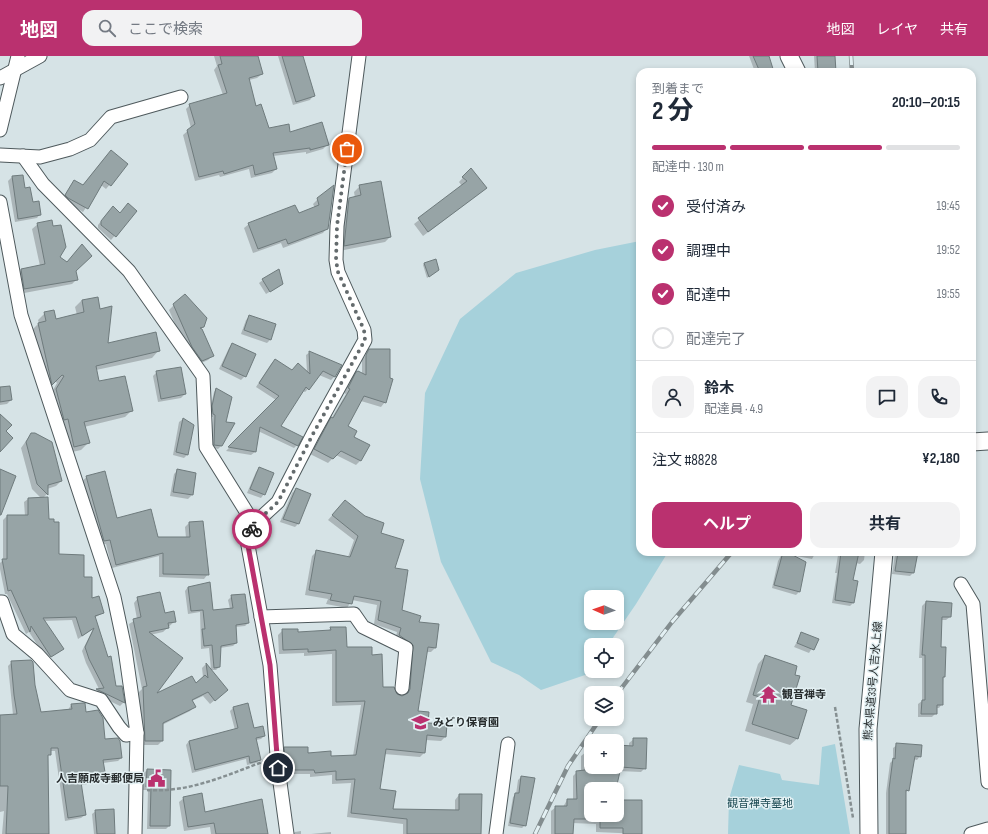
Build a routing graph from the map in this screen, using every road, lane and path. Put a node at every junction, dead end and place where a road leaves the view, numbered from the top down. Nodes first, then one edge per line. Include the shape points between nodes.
1 (18, 56) edge
2 (40, 56) edge
3 (359, 56) edge
4 (789, 56) edge
5 (795, 68) edge
6 (13, 71) junction
7 (0, 78) edge
8 (182, 97) dead end
9 (0, 130) edge
10 (0, 156) edge
11 (23, 156) junction
12 (0, 202) edge
13 (988, 441) edge
14 (976, 442) edge
15 (254, 524) junction
16 (884, 556) edge
17 (961, 584) dead end
18 (1, 598) edge
19 (261, 617) junction
20 (402, 688) dead end
21 (835, 707) dead end
22 (137, 733) junction
23 (508, 744) dead end
24 (277, 757) junction
25 (988, 782) edge
26 (136, 790) junction
27 (853, 819) dead end
28 (988, 830) edge
29 (135, 834) edge
30 (287, 834) edge
31 (496, 834) edge
32 (869, 834) edge
33 (971, 834) edge

1 - 6 street
2 - 6 street
3 - 15 street via 337,226 336,260 338,272 364,330 365,340 278,502
4 - 5 main road
6 - 7 street
6 - 9 street
8 - 11 street via 111,117 90,140 70,149 40,157
10 - 11 street
11 - 15 street via 43,184 128,271 203,376 206,447
12 - 22 street via 21,315 114,597 125,649
13 - 14 main road
15 - 19 street via 247,540
16 - 32 main road, 熊本県道33号人吉水上線 via 868,729
17 - 25 street via 973,604
18 - 22 street via 13,634 37,654 70,690 101,700 126,735
19 - 20 street via 354,614 363,628 406,648
19 - 24 street via 270,665
21 - 27 path
22 - 26 street
23 - 31 street
24 - 26 path via 200,785 161,791
24 - 30 street
26 - 29 street
28 - 33 street

